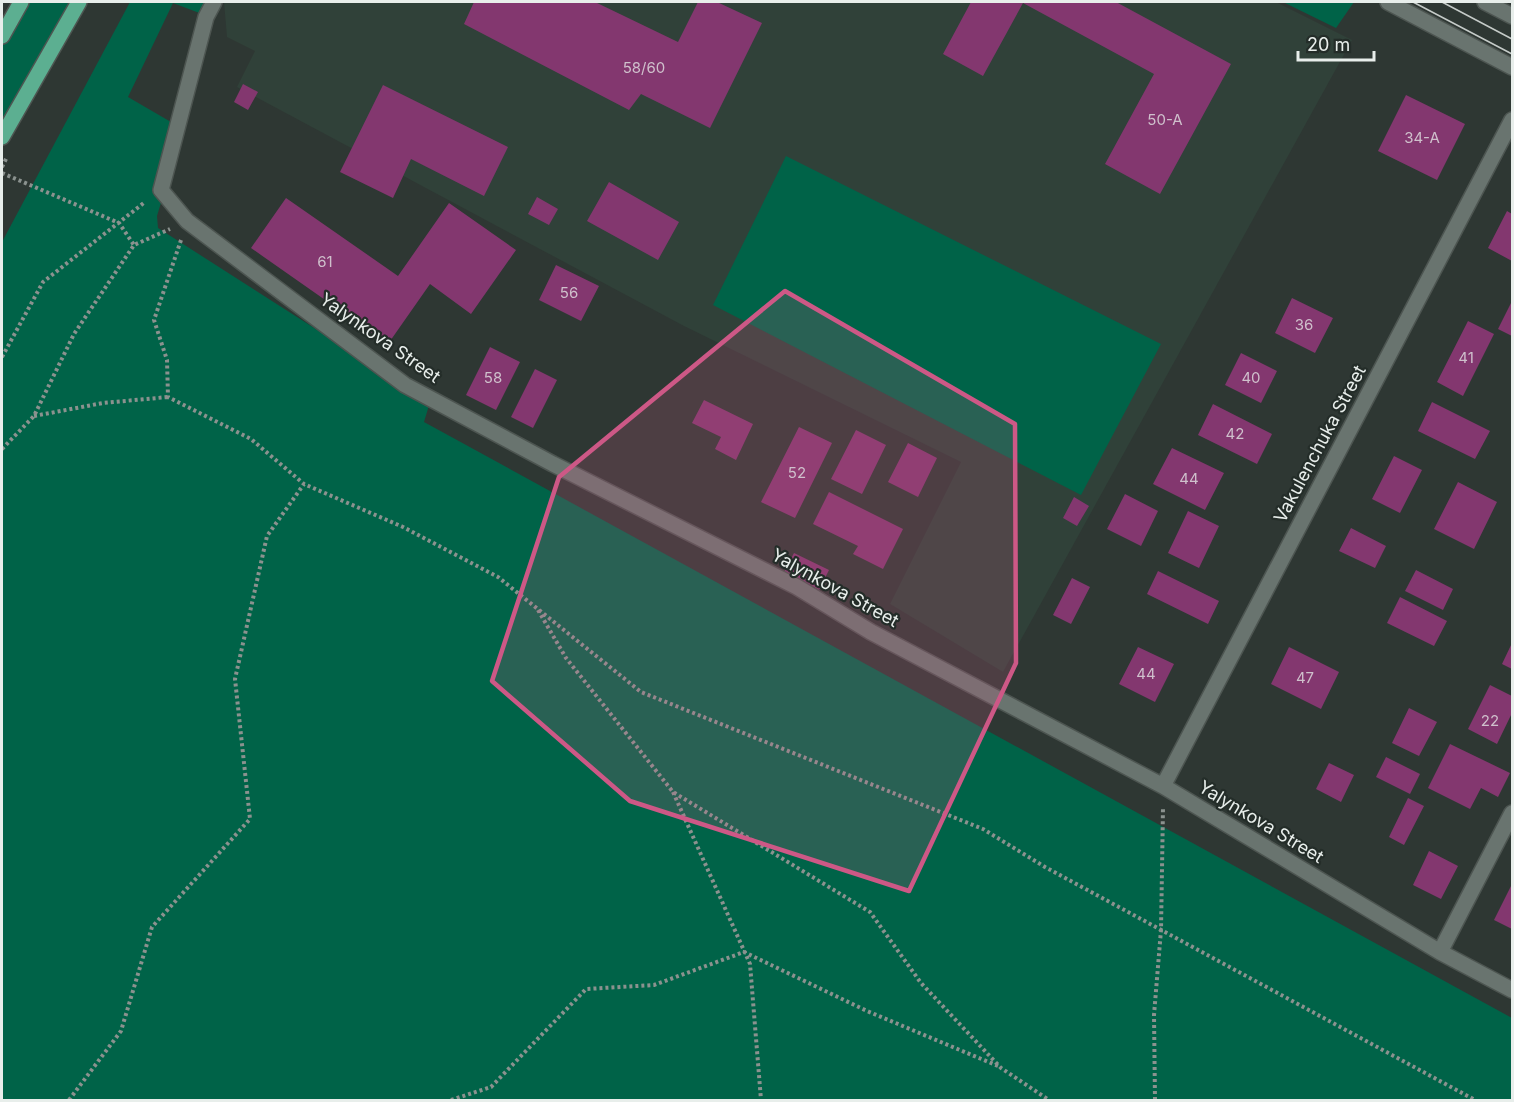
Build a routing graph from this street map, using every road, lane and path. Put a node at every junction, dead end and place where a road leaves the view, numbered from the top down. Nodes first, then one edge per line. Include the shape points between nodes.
1 (21, 2) edge
2 (79, 2) edge
3 (214, 2) edge
4 (1388, 2) edge
5 (1485, 2) edge
6 (1512, 16) edge
7 (2, 36) edge
8 (1512, 67) edge
9 (1512, 120) edge
10 (2, 137) edge
11 (2, 173) edge
12 (161, 190) junction
13 (187, 221) junction
14 (119, 223) junction
15 (134, 245) junction
16 (2, 357) edge
17 (168, 397) junction
18 (34, 416) junction
19 (2, 449) edge
20 (304, 484) junction
21 (537, 608) junction
22 (1163, 786) junction
23 (673, 792) junction
24 (1512, 813) edge
25 (1161, 930) junction
26 (744, 952) junction
27 (1440, 952) junction
28 (1512, 990) edge
29 (1001, 1068) junction
30 (69, 1101) edge
31 (451, 1101) edge
32 (761, 1101) edge
33 (1049, 1101) edge
34 (1155, 1101) edge
35 (1475, 1101) edge

1 - 7 main road
2 - 10 main road
3 - 12 street via 206,17
4 - 8 street
5 - 6 street
9 - 22 street, Vakulenchuka Street
11 - 14 path
12 - 13 street, Yalynkova Street
12 - 14 path
13 - 15 path
13 - 17 path via 154,320 167,360
13 - 22 street, Yalynkova Street via 405,385 796,587 871,632
14 - 15 path
14 - 16 path via 43,282
15 - 18 path via 74,334
17 - 18 path via 103,403
17 - 20 path via 250,439
18 - 19 path
20 - 21 path via 403,527 498,577
20 - 30 path via 267,536 235,679 250,819 152,927 121,1031
21 - 23 path via 566,658
21 - 25 path via 641,692 983,829
22 - 25 path
22 - 27 street, Yalynkova Street
23 - 26 path
23 - 29 path via 870,912 921,983
24 - 27 street
25 - 34 path via 1154,1015
25 - 35 path
26 - 29 path via 867,1011
26 - 31 path via 654,985 586,988 491,1087
26 - 32 path via 750,964
27 - 28 street, Yalynkova Street
29 - 33 path

